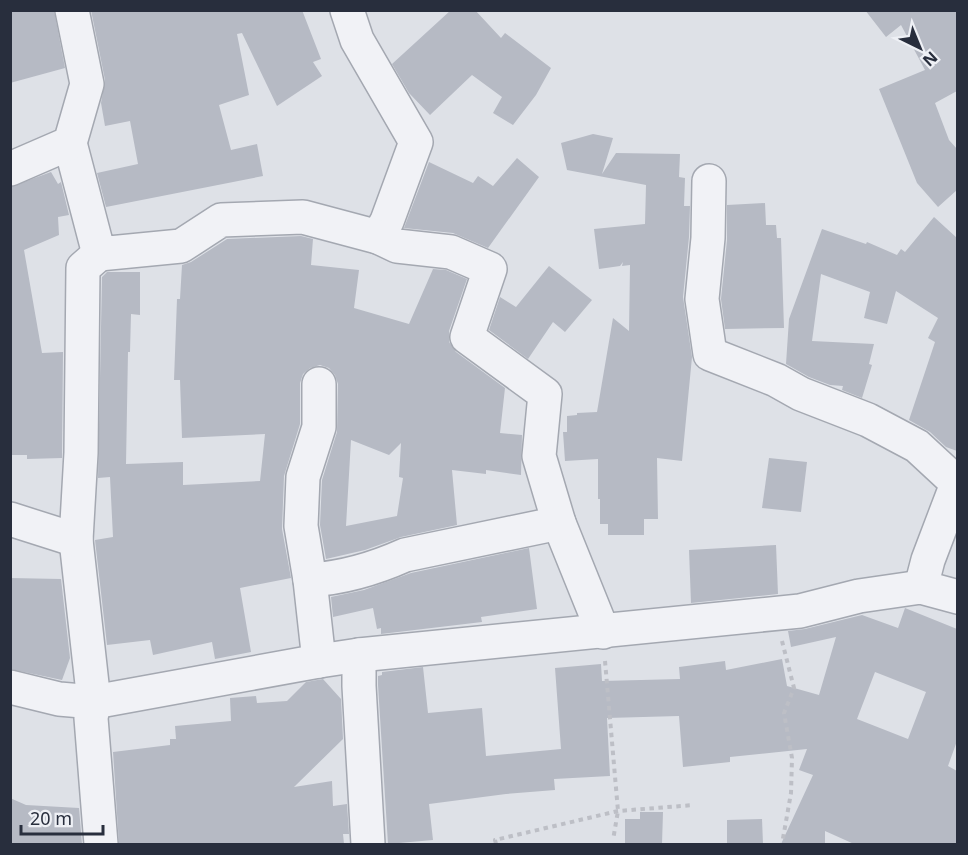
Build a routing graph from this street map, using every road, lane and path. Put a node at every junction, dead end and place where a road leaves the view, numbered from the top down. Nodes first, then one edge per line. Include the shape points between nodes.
1 (72, 10) edge
2 (347, 10) edge
3 (70, 143) junction
4 (10, 169) edge
5 (709, 181) dead end
6 (378, 237) junction
7 (99, 254) junction
8 (319, 384) dead end
9 (957, 483) edge
10 (10, 519) edge
11 (559, 523) junction
12 (76, 540) junction
13 (310, 580) junction
14 (921, 587) junction
15 (957, 597) edge
16 (780, 613) junction
17 (603, 632) junction
18 (359, 656) junction
19 (319, 661) junction
20 (10, 687) edge
21 (94, 702) junction
22 (694, 805) dead end
23 (618, 811) junction
24 (613, 840) dead end
25 (100, 844) edge
26 (368, 844) edge
27 (496, 844) edge
28 (782, 844) edge

1 - 3 street via 87,84
2 - 6 street via 357,40 416,142
3 - 4 street
3 - 7 street
5 - 9 street via 702,299 710,354 878,425 917,446
6 - 7 street via 303,217 221,220 181,246
6 - 11 street via 397,246 451,252 490,269 467,337 544,394 539,456
7 - 12 street via 83,268
8 - 13 street via 319,427 303,477 301,526
9 - 14 street
10 - 12 street
11 - 13 street via 405,555 386,564
11 - 17 street
12 - 21 street
13 - 19 street
14 - 15 street
14 - 16 street
16 - 17 street
16 - 28 path via 782,644 794,688 784,713 792,758 791,793
17 - 18 street
17 - 23 path
18 - 19 street
18 - 26 street
19 - 21 street
20 - 21 street via 58,699
21 - 25 street via 91,718
22 - 23 path
23 - 24 path
23 - 27 path via 495,840

